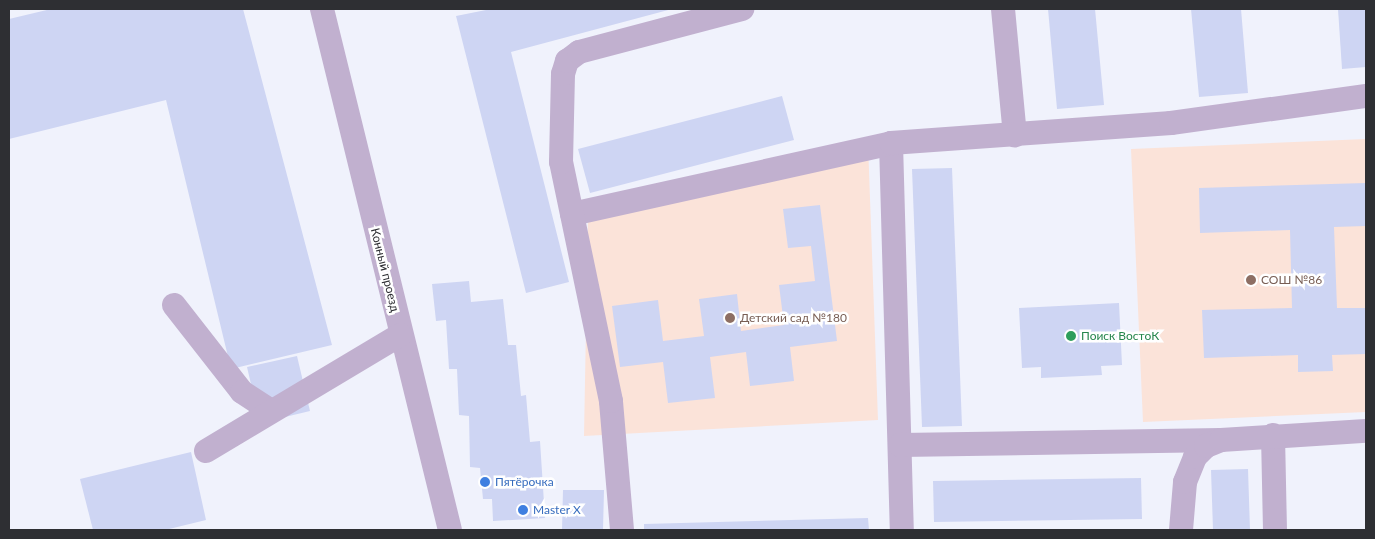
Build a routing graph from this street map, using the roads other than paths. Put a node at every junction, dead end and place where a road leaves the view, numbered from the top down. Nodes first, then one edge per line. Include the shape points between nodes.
1 (322, 9) edge
2 (742, 9) edge
3 (1003, 9) edge
4 (1366, 96) edge
5 (1015, 135) junction
6 (892, 143) junction
7 (572, 214) junction
8 (174, 304) dead end
9 (400, 335) junction
10 (271, 411) junction
11 (1366, 431) edge
12 (1273, 435) junction
13 (1221, 440) junction
14 (900, 445) junction
15 (206, 451) dead end
16 (450, 530) edge
17 (622, 530) edge
18 (902, 530) edge
19 (1181, 530) edge
20 (1275, 530) edge

1 - 9 street, Конный проезд
2 - 7 street via 578,52 567,61 560,92 561,162
3 - 5 street
4 - 5 street via 1171,123
5 - 6 street
6 - 7 street
6 - 14 street
7 - 17 street via 611,401
8 - 10 street via 242,392
9 - 10 street
9 - 16 street, Конный проезд
10 - 15 street
11 - 12 street
12 - 13 street
12 - 20 street
13 - 14 street
13 - 19 street via 1194,457 1185,482
14 - 18 street

